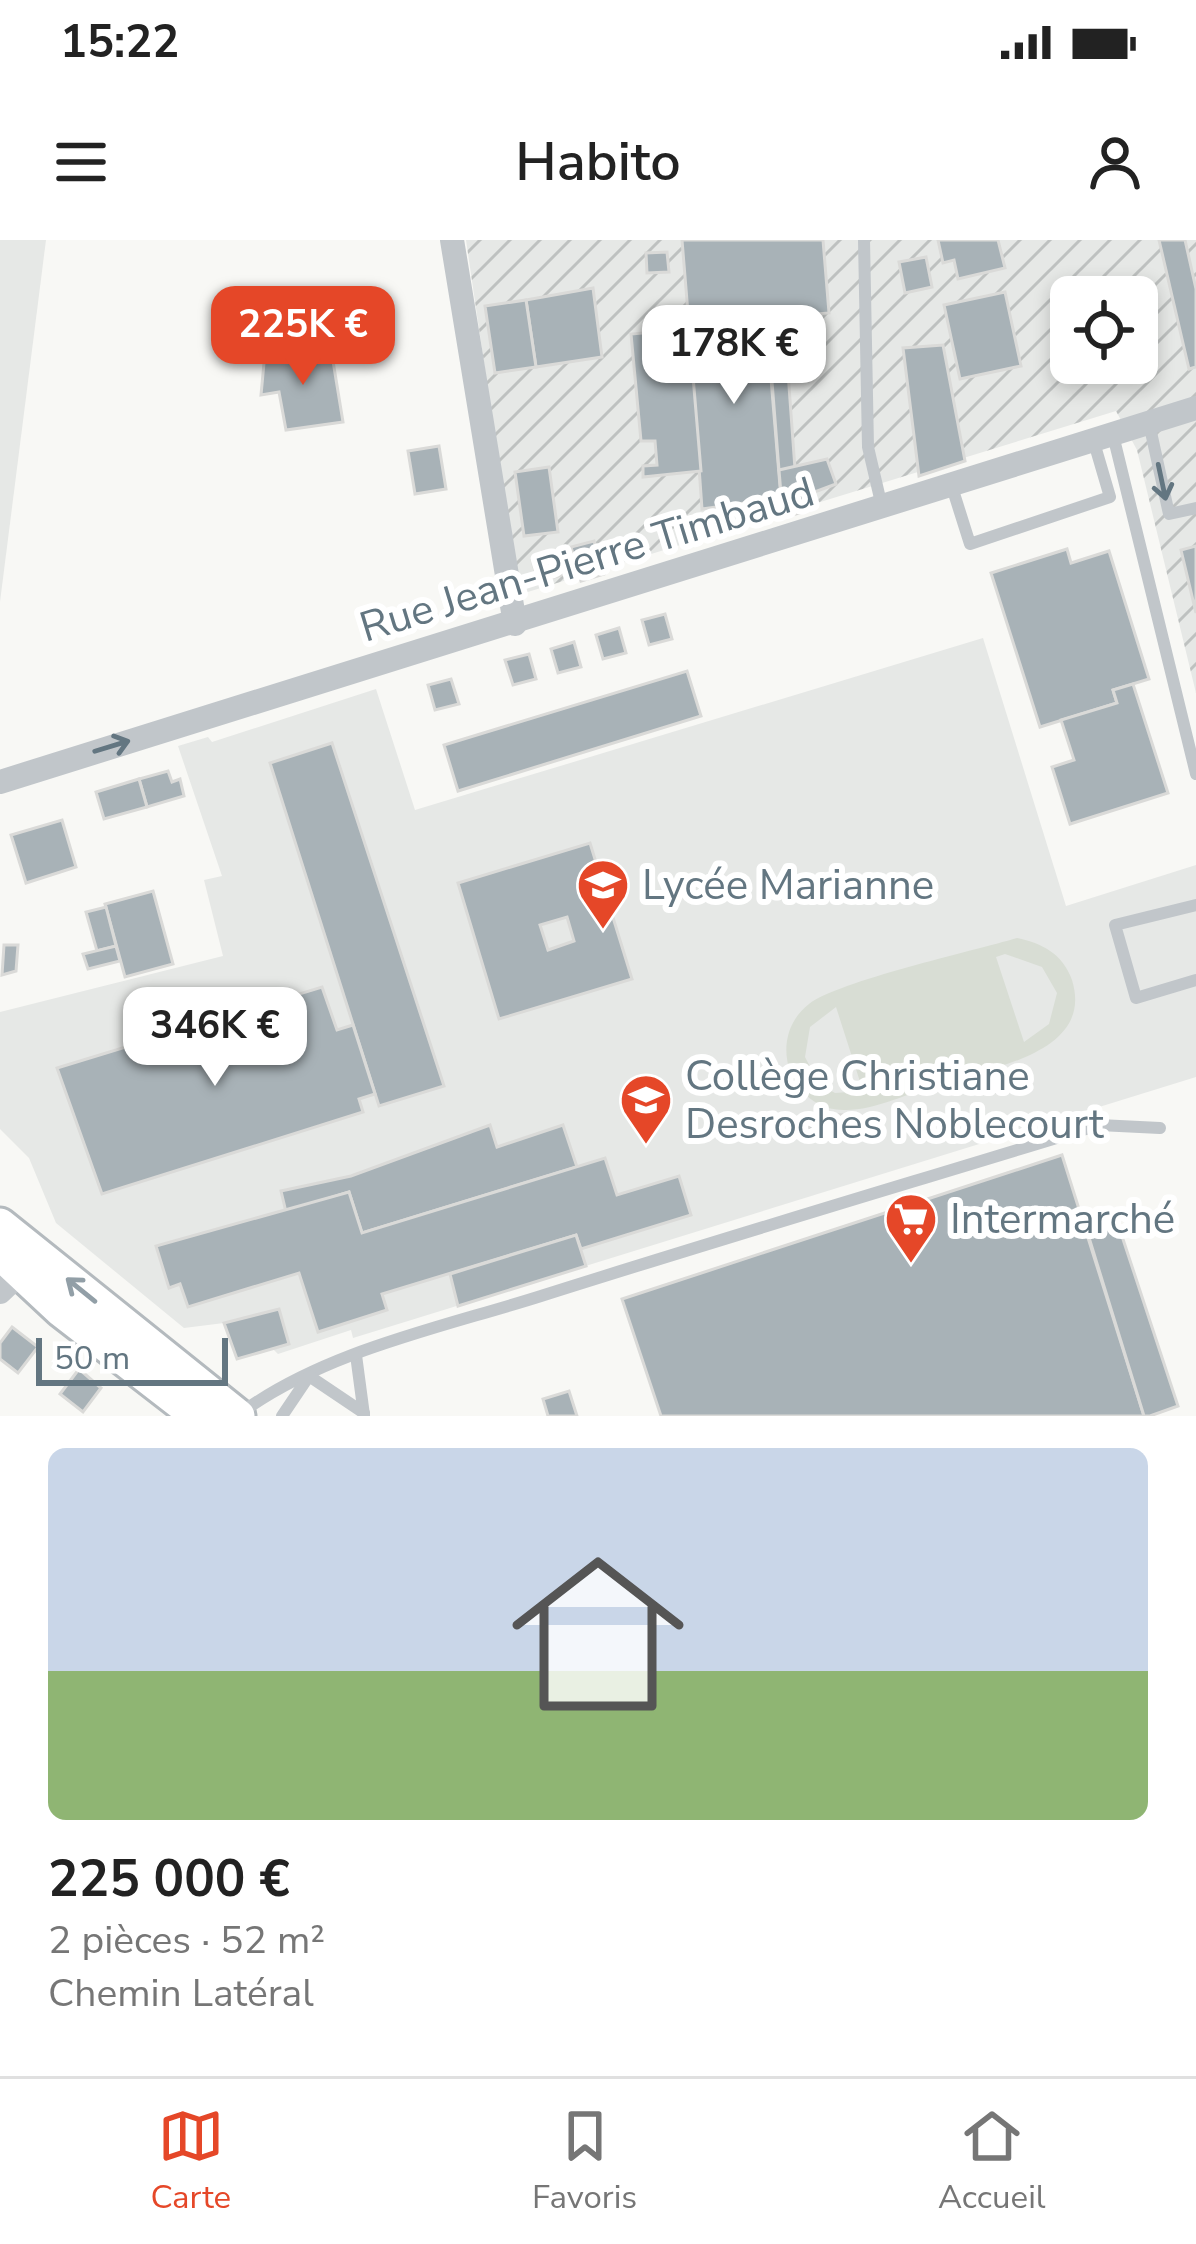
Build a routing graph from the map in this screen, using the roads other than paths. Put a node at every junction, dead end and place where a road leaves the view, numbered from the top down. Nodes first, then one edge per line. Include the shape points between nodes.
1 (452, 240) edge
2 (864, 240) edge
3 (1196, 408) edge
4 (1149, 423) junction
5 (1103, 436) junction
6 (952, 488) junction
7 (882, 508) junction
8 (1196, 508) edge
9 (515, 624) junction
10 (1196, 774) edge
11 (0, 782) edge
12 (1196, 905) edge
13 (1196, 980) edge
14 (1160, 1128) dead end
15 (0, 1226) edge
16 (7, 1273) edge
17 (356, 1354) junction
18 (309, 1376) junction
19 (364, 1414) edge
20 (198, 1416) edge
21 (237, 1416) edge
22 (282, 1416) edge

1 - 9 street
2 - 7 lane via 868,447
3 - 4 street, Rue Jean-Pierre Timbaud
4 - 5 street, Rue Jean-Pierre Timbaud
4 -> 8 lane via 1169,514
5 - 6 street, Rue Jean-Pierre Timbaud
5 - 6 lane via 1109,497 970,544
5 - 10 lane
6 - 7 street, Rue Jean-Pierre Timbaud
7 - 9 street, Rue Jean-Pierre Timbaud
11 -> 9 street, Rue Jean-Pierre Timbaud
12 - 13 lane via 1115,925 1136,998
14 - 17 lane via 1099,1125
21 -> 15 main road
16 - 20 main road
17 - 18 lane
17 - 19 lane
18 - 19 lane
18 - 21 lane via 276,1387
18 - 22 lane

